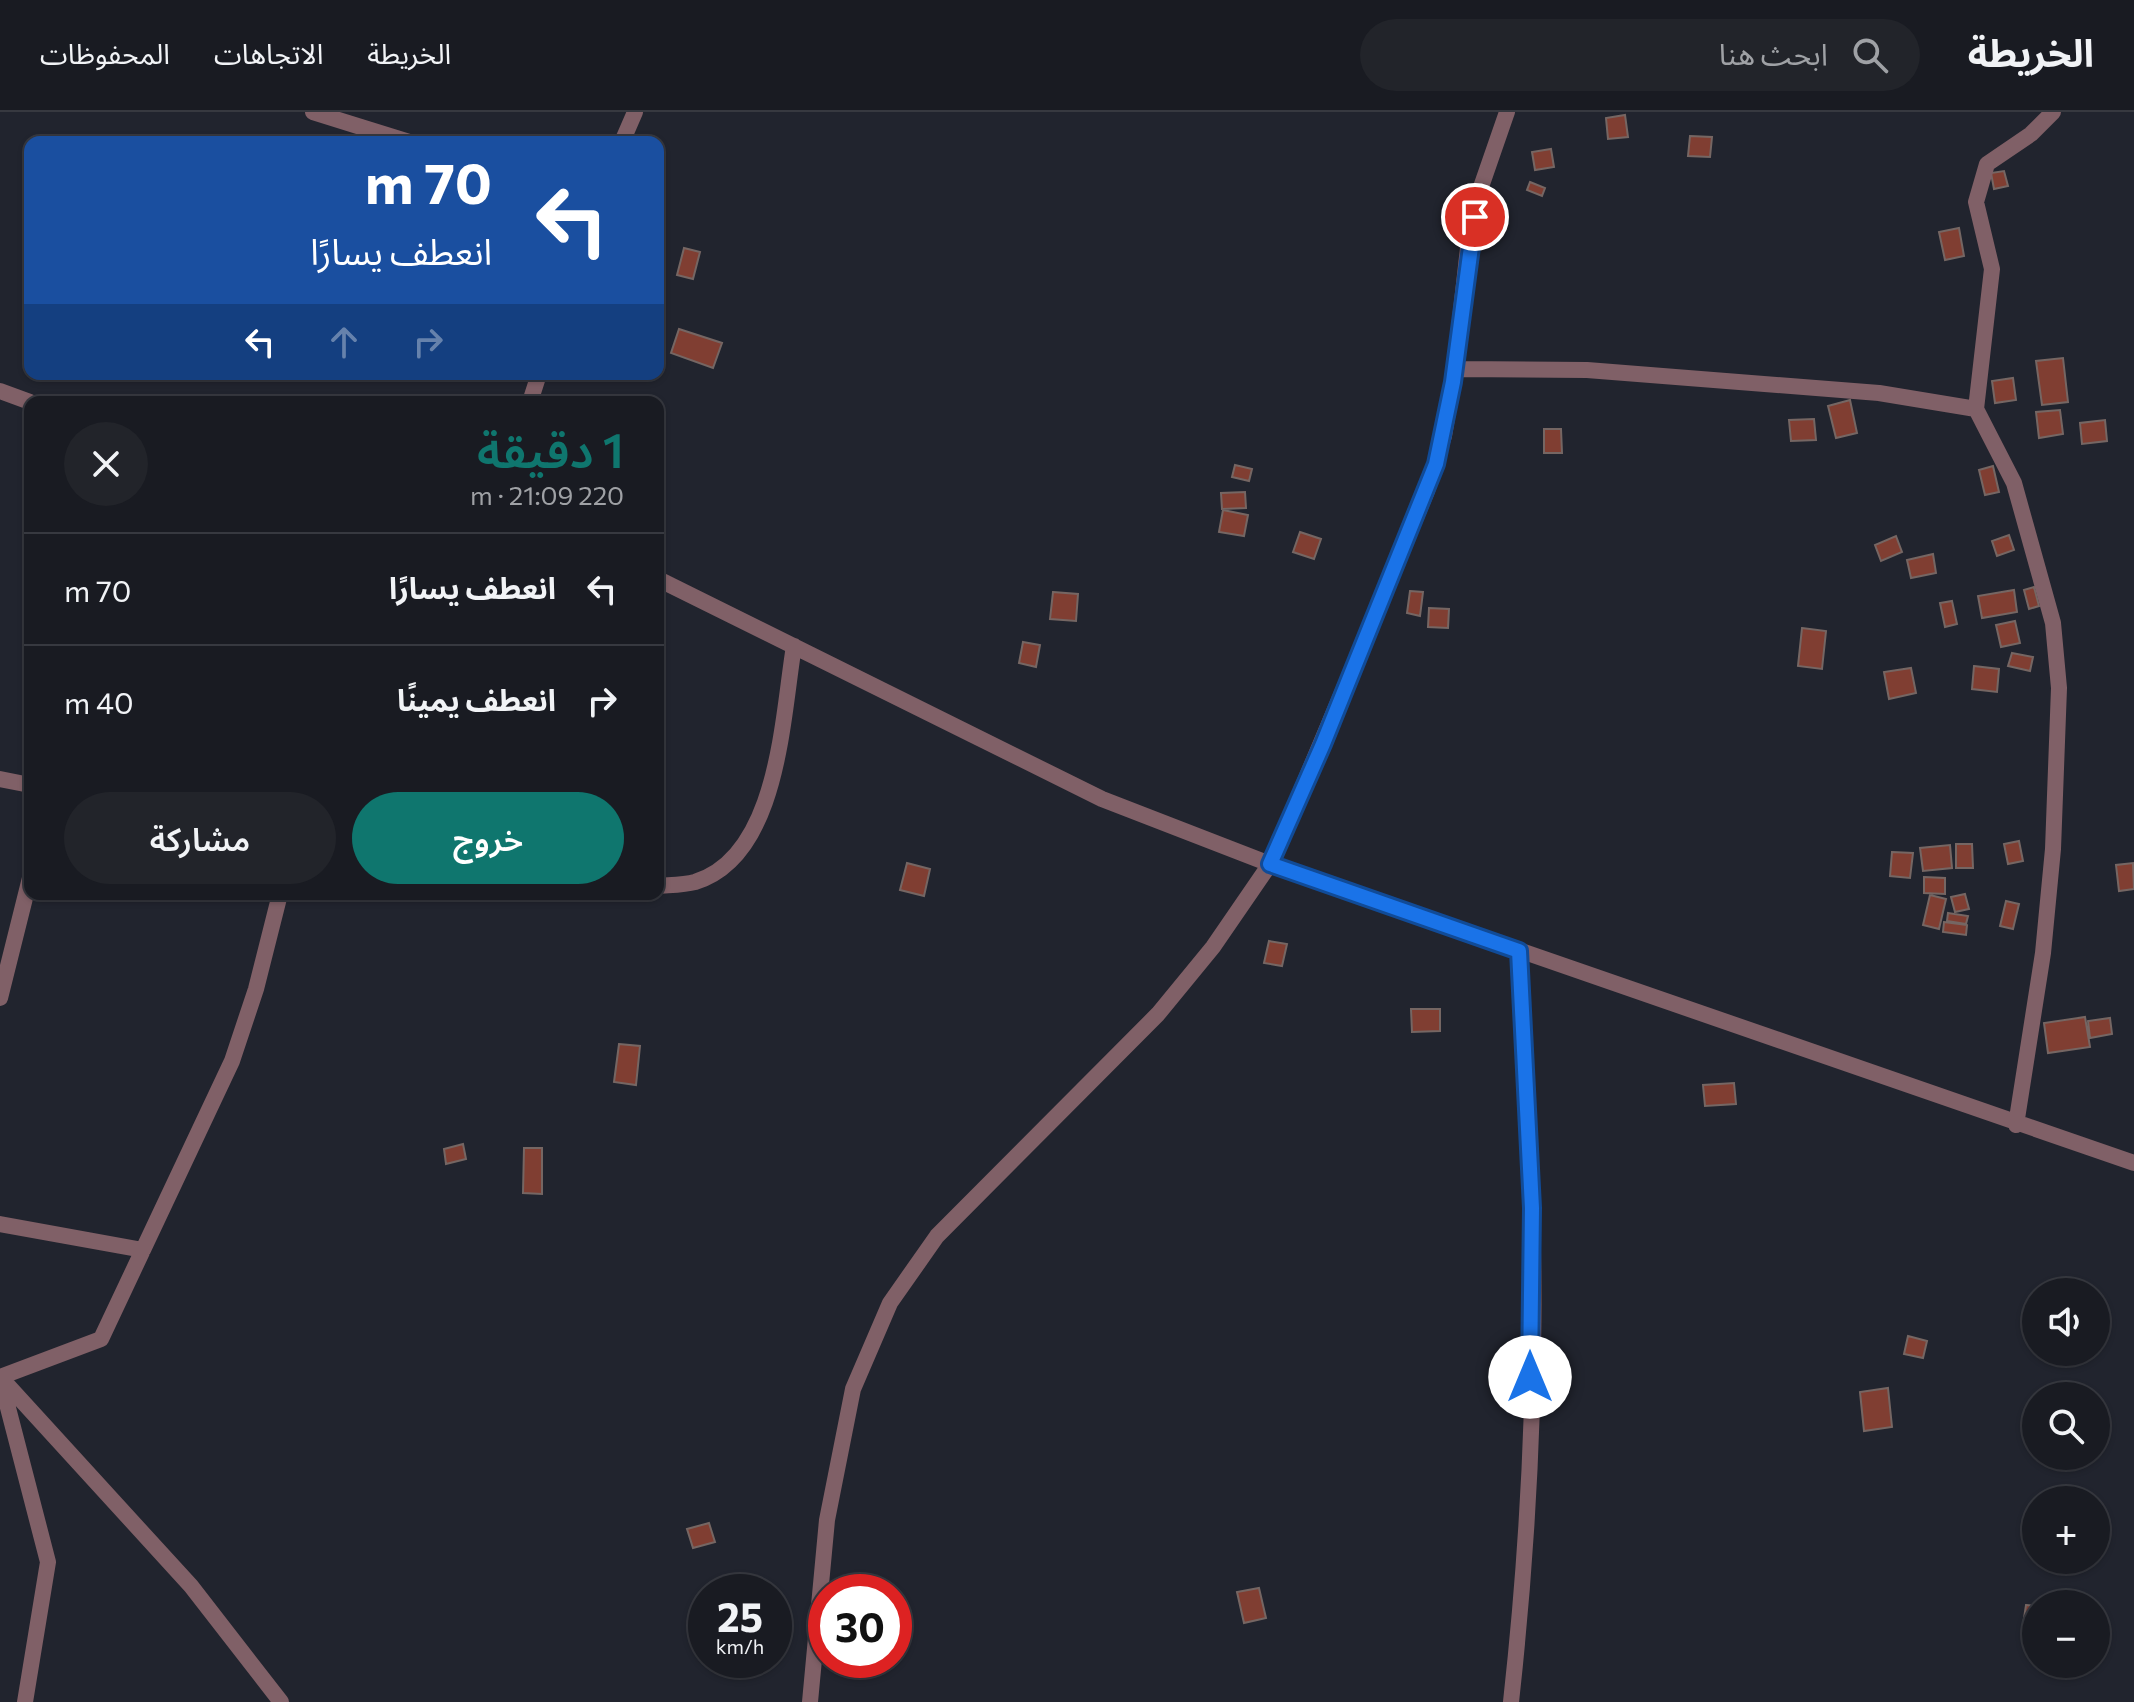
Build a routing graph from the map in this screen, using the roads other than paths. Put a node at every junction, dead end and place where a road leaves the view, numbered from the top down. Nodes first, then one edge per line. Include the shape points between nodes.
1 (313, 112) edge
2 (635, 112) edge
3 (1507, 112) edge
4 (2053, 112) edge
5 (390, 136) edge
6 (625, 136) edge
7 (1455, 369) junction
8 (0, 391) edge
9 (24, 400) edge
10 (1976, 409) junction
11 (664, 582) edge
12 (794, 646) junction
13 (0, 779) edge
14 (24, 784) edge
15 (1270, 864) junction
16 (664, 885) edge
17 (24, 900) edge
18 (278, 900) edge
19 (1519, 951) junction
20 (0, 998) edge
21 (2016, 1125) junction
22 (2134, 1163) edge
23 (0, 1224) edge
24 (143, 1250) junction
25 (0, 1377) edge
26 (25, 1702) edge
27 (281, 1702) edge
28 (810, 1702) edge
29 (1511, 1702) edge

1 - 5 street
2 - 6 street
3 - 7 street via 1481,187 1468,248
4 - 10 street via 1987,164 1976,202 1992,269
7 - 10 street via 1587,370 1879,393
7 - 15 street via 1444,436 1427,491
8 - 9 street
10 - 21 street via 2014,483 2053,623 2059,688 2043,953
11 - 12 street
12 - 15 street via 1102,799
12 - 16 street via 770,789 755,828 733,859 695,882
13 - 14 street
15 - 19 street
15 - 28 street via 1158,1014 937,1236 890,1303 853,1389 827,1520
17 - 20 street
18 - 24 street via 232,1061
19 - 21 street
19 - 29 street via 1532,1208 1530,1375
21 - 22 street
23 - 24 street
24 - 25 street via 101,1339
25 - 26 street via 48,1562
25 - 27 street via 191,1586

